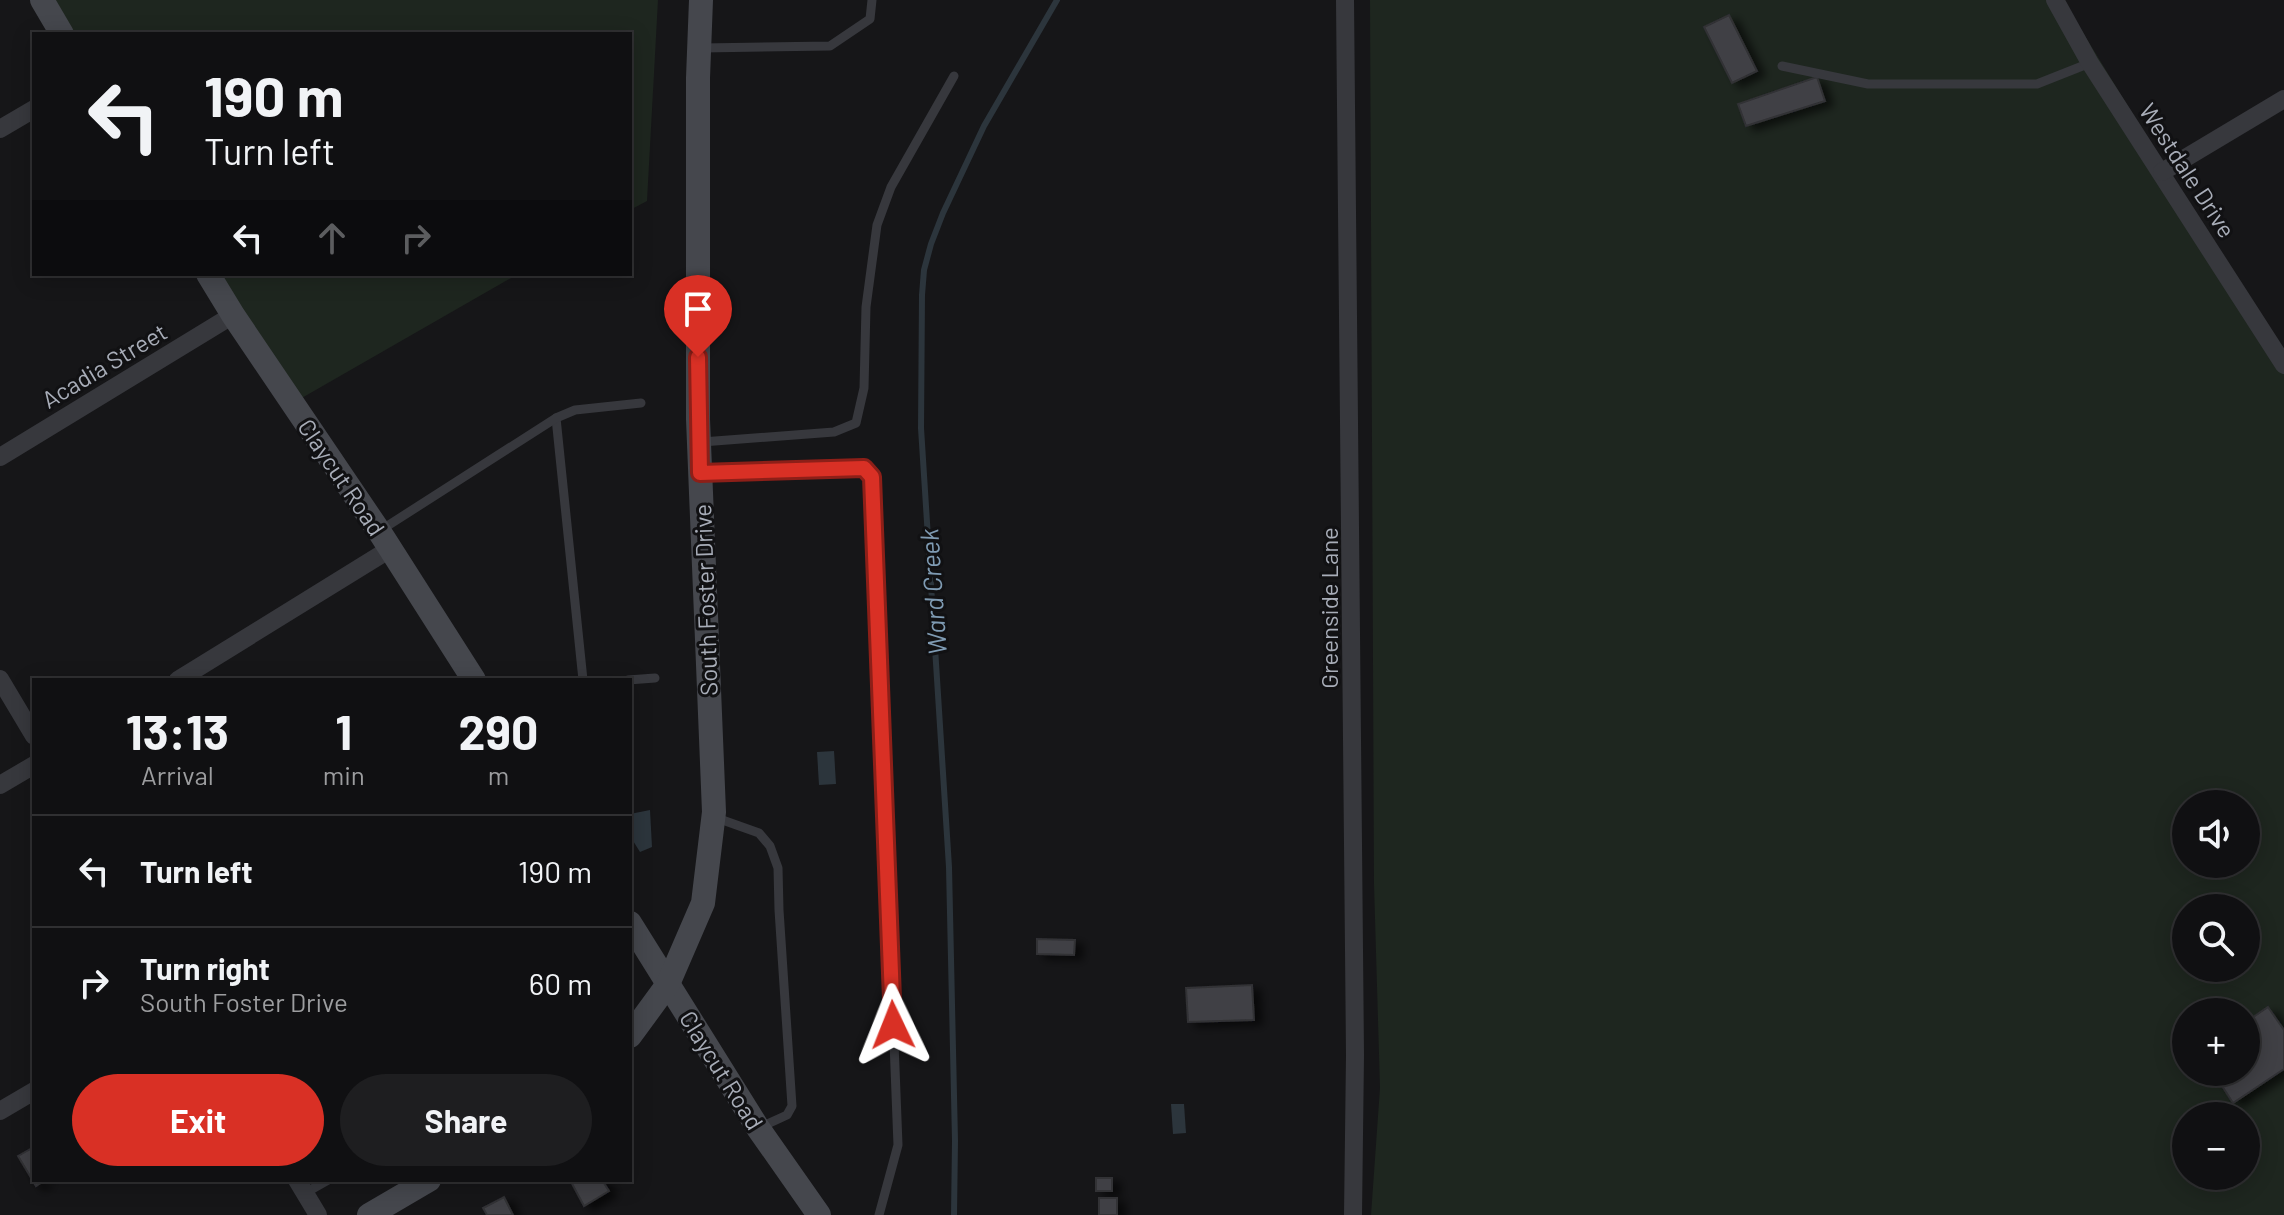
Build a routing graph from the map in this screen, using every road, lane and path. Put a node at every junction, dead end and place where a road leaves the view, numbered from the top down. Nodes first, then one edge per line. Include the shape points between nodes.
1 (42, 0) edge
2 (701, 0) edge
3 (872, 0) edge
4 (1345, 0) edge
5 (2055, 0) edge
6 (61, 32) edge
7 (699, 48) junction
8 (2090, 63) junction
9 (1782, 66) dead end
10 (954, 76) dead end
11 (2284, 99) edge
12 (32, 110) edge
13 (0, 129) edge
14 (2162, 172) junction
15 (209, 276) edge
16 (233, 315) junction
17 (2284, 365) edge
18 (641, 403) dead end
19 (556, 418) junction
20 (698, 443) junction
21 (0, 457) edge
22 (700, 473) junction
23 (384, 540) junction
24 (181, 678) edge
25 (473, 678) edge
26 (583, 678) edge
27 (655, 678) dead end
28 (0, 679) edge
29 (632, 680) edge
30 (32, 733) edge
31 (32, 766) edge
32 (0, 785) edge
33 (714, 817) junction
34 (632, 926) edge
35 (668, 984) junction
36 (632, 1033) edge
37 (32, 1092) edge
38 (0, 1111) edge
39 (758, 1128) junction
40 (426, 1182) edge
41 (301, 1186) edge
42 (318, 1215) edge
43 (369, 1215) edge
44 (819, 1215) edge
45 (879, 1215) edge
46 (1353, 1215) edge

1 - 6 street
2 - 7 street, South Foster Drive
3 - 7 lane via 870,19 830,46
4 - 46 street, Greenside Lane
5 - 8 street, Westdale Drive
7 - 20 street, South Foster Drive
8 - 9 lane via 2037,84 1868,84
8 - 14 street, Westdale Drive
10 - 20 lane via 891,187 877,225 866,307 864,388 856,423 834,432
11 - 14 street
12 - 13 street
14 - 17 street, Westdale Drive
15 - 16 street, Claycut Road
16 - 21 street, Acadia Street
16 - 23 street, Claycut Road
18 - 19 lane via 575,410
19 - 23 lane
19 - 26 lane
20 - 22 street, South Foster Drive
22 - 33 street, South Foster Drive
22 - 45 lane via 864,468 872,477 898,1145
23 - 24 street
23 - 25 street, Claycut Road
27 - 29 lane
28 - 30 street
31 - 32 street
33 - 35 street, South Foster Drive via 703,903
33 - 39 lane via 759,833 778,868 792,1106 787,1115
34 - 35 street, Claycut Road
35 - 36 street, South Foster Drive
35 - 39 street, Claycut Road
37 - 38 street
39 - 44 street, Claycut Road
40 - 43 street
41 - 42 street

